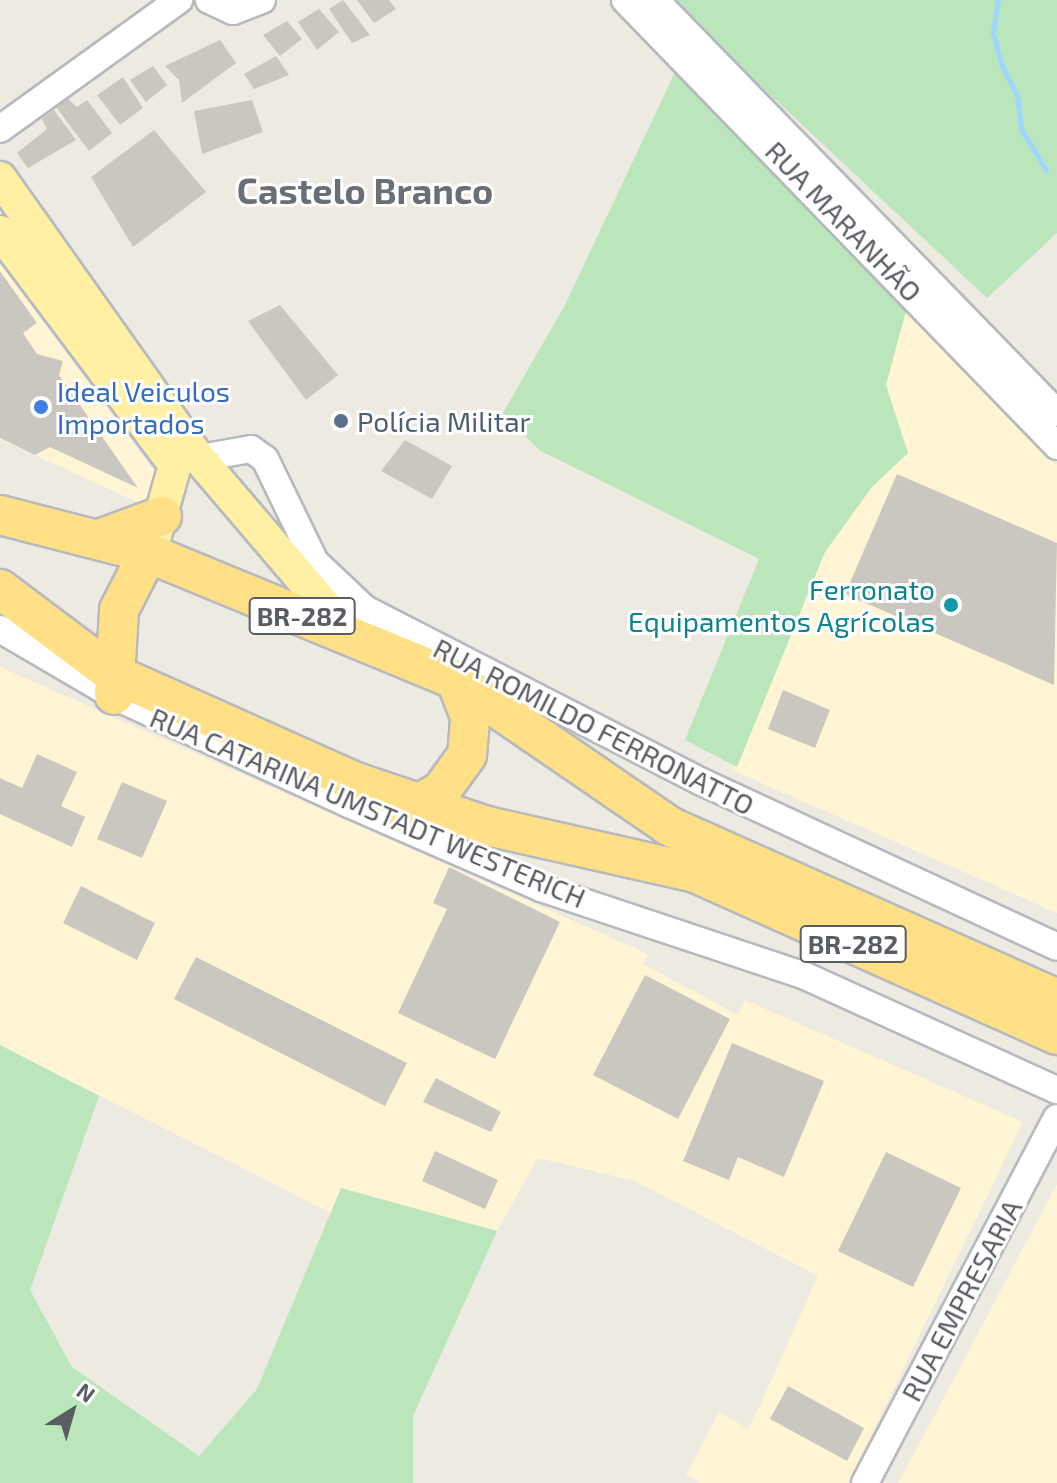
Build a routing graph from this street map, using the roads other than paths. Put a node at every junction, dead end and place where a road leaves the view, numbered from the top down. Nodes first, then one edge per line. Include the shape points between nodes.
1 (179, 0) edge
2 (209, 0) edge
3 (262, 0) edge
4 (625, 0) edge
5 (655, 0) edge
6 (762, 121) junction
7 (0, 129) edge
8 (0, 178) edge
9 (0, 232) edge
10 (990, 357) junction
11 (1057, 413) edge
12 (1057, 446) edge
13 (186, 460) junction
14 (0, 515) edge
15 (162, 516) junction
16 (99, 539) junction
17 (148, 553) junction
18 (0, 589) edge
19 (0, 629) edge
20 (353, 638) junction
21 (456, 680) junction
22 (113, 684) junction
23 (404, 812) junction
24 (1057, 947) edge
25 (1057, 999) edge
26 (1057, 1035) edge
27 (1057, 1090) edge
28 (1057, 1118) edge
29 (865, 1483) edge

1 - 7 street
2 - 3 street via 233,11
4 - 6 street, RUA MARANHÃO
5 - 6 street, RUA MARANHÃO
6 - 10 street, RUA MARANHÃO
8 - 13 main road
9 - 13 main road
10 - 11 street, RUA MARANHÃO
10 - 12 street, RUA MARANHÃO
13 - 15 main road
13 - 20 main road
13 - 24 street, RUA ROMILDO FERRONATTO via 242,448 265,459 315,562 365,609 702,782
14 - 16 highway, BR-282
15 - 16 highway
15 - 17 main road
16 - 17 highway, BR-282
17 - 20 highway, BR-282
17 - 22 highway via 119,610
18 - 22 highway, BR-282
19 - 22 street, RUA CATARINA UMSTADT WESTERICH
20 - 21 highway, BR-282
21 - 23 highway via 470,717 467,755 441,791
21 - 25 highway, BR-282 via 669,826
22 - 23 highway, BR-282
23 - 26 highway, BR-282 via 695,873
23 - 27 street, RUA CATARINA UMSTADT WESTERICH via 541,888 803,975
28 - 29 street, RUA EMPRESARIA

